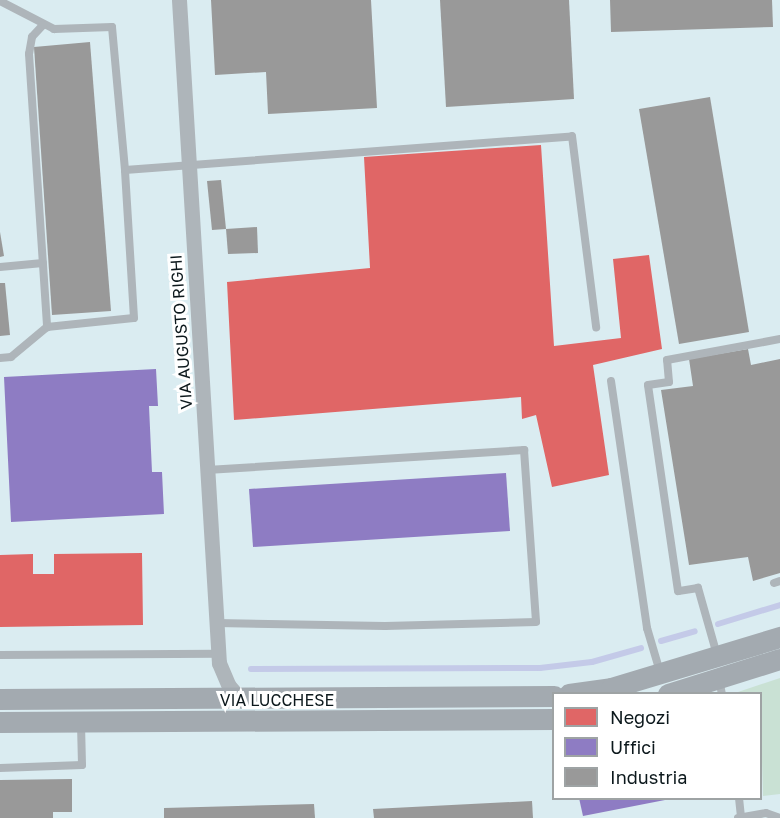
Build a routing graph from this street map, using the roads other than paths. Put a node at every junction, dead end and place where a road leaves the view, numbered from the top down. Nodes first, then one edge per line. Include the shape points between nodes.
1 (179, 0) edge
2 (0, 2) edge
3 (43, 25) junction
4 (189, 165) junction
5 (125, 170) junction
6 (43, 263) junction
7 (0, 267) edge
8 (47, 327) junction
9 (596, 327) dead end
10 (780, 339) edge
11 (0, 358) edge
12 (611, 381) dead end
13 (207, 470) junction
14 (217, 623) junction
15 (780, 637) edge
16 (715, 651) junction
17 (0, 656) edge
18 (219, 658) junction
19 (780, 659) edge
20 (659, 668) junction
21 (720, 686) edge
22 (577, 692) edge
23 (675, 692) edge
24 (552, 696) edge
25 (0, 699) edge
26 (196, 700) junction
27 (241, 700) junction
28 (552, 719) edge
29 (0, 722) edge
30 (81, 722) junction
31 (0, 768) edge
32 (739, 800) edge
33 (740, 818) edge
34 (780, 818) edge

1 - 4 street, VIA AUGUSTO RIGHI
2 - 3 lane
3 - 5 lane via 54,29 112,27
3 - 6 lane via 33,37 29,54
4 - 5 lane
4 - 9 lane via 572,136
4 - 13 street, VIA AUGUSTO RIGHI
5 - 8 lane via 134,318
6 - 7 lane
6 - 8 lane
8 - 11 lane via 11,357
10 - 16 lane via 667,360 669,382 648,385 678,591 698,588
12 - 20 lane via 649,637
13 - 14 street, VIA AUGUSTO RIGHI
13 - 14 lane via 524,450 536,622 385,626
14 - 18 street, VIA AUGUSTO RIGHI
15 - 16 main road
16 - 20 main road
17 - 18 lane
18 - 26 street, VIA AUGUSTO RIGHI via 212,683
18 - 27 street, VIA AUGUSTO RIGHI via 229,686
19 - 21 main road
20 - 22 main road via 611,688
21 - 23 main road
24 - 27 main road, VIA LUCCHESE
25 - 26 main road, VIA LUCCHESE
26 - 27 main road, VIA LUCCHESE
28 - 30 main road, VIA LUCCHESE
29 - 30 main road, VIA LUCCHESE
30 - 31 lane via 82,765
32 - 33 lane
33 - 34 lane via 766,813

